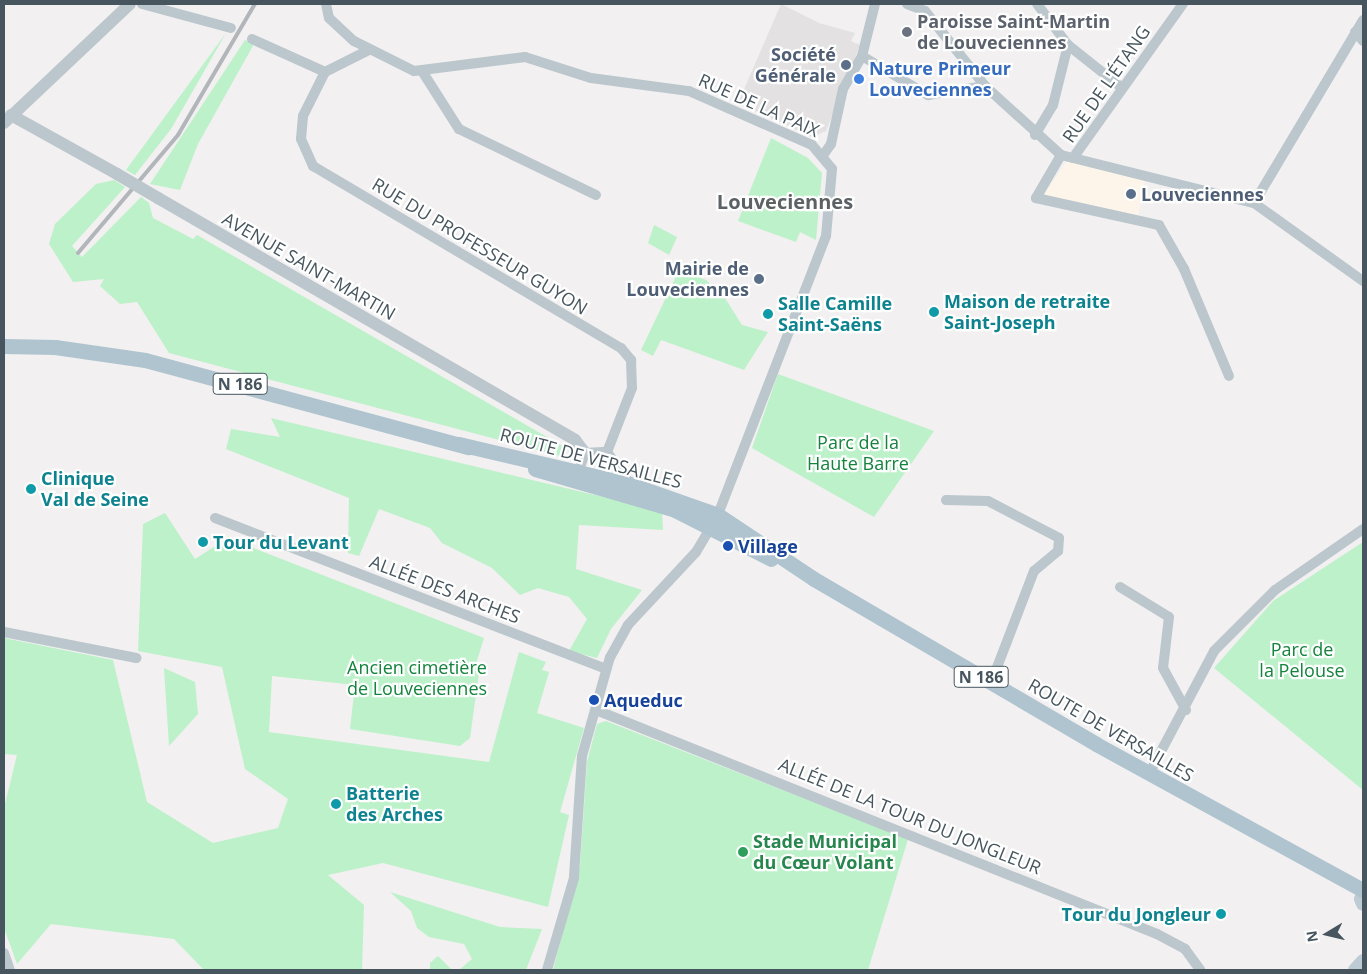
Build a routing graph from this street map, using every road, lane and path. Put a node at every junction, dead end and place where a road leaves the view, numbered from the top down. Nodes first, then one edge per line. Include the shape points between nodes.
1 (130, 4) edge
2 (142, 4) edge
3 (326, 4) edge
4 (875, 4) edge
5 (907, 4) edge
6 (1037, 4) edge
7 (1183, 4) edge
8 (1363, 20) edge
9 (231, 28) dead end
10 (1355, 32) junction
11 (252, 39) dead end
12 (1363, 41) edge
13 (1068, 45) junction
14 (369, 50) junction
15 (862, 56) junction
16 (422, 71) junction
17 (325, 72) junction
18 (985, 86) junction
19 (1122, 88) junction
20 (8, 119) edge
21 (1035, 135) junction
22 (824, 154) junction
23 (1061, 155) junction
24 (1073, 158) junction
25 (596, 195) dead end
26 (1254, 203) junction
27 (1363, 282) edge
28 (8, 347) edge
29 (1229, 376) dead end
30 (607, 452) junction
31 (584, 453) junction
32 (580, 477) junction
33 (630, 484) junction
34 (946, 500) dead end
35 (215, 518) dead end
36 (715, 521) junction
37 (1363, 529) edge
38 (1120, 587) dead end
39 (4, 632) edge
40 (136, 658) dead end
41 (606, 669) junction
42 (991, 683) junction
43 (596, 710) junction
44 (1186, 710) junction
45 (1149, 774) junction
46 (1363, 898) edge
47 (4, 952) edge
48 (1363, 961) edge
49 (1363, 967) edge
50 (10, 970) edge
51 (547, 970) edge
52 (1200, 970) edge
53 (1354, 970) edge

1 - 20 street
2 - 9 street
3 - 14 street, RUE DE LA PAIX via 329,18
4 - 15 street
5 - 18 street via 925,11
6 - 13 street
7 - 19 street, RUE DE L'ÉTANG
8 - 10 street
10 - 12 street
10 - 26 street
11 - 17 street
13 - 19 street
13 - 21 street via 1053,105
14 - 16 street, RUE DE LA PAIX
14 - 17 street
15 - 18 street via 928,95
15 - 22 street via 843,89 831,144
16 - 22 street, RUE DE LA PAIX via 525,57 591,78 689,91
16 - 25 street via 459,130
17 - 30 street, RUE DU PROFESSEUR GUYON via 303,116 301,139 313,166 621,348 630,360 632,388
18 - 21 street
19 - 24 street, RUE DE L'ÉTANG
20 - 31 street, AVENUE SAINT-MARTIN, bridge via 117,174 576,440
21 - 23 street
22 - 36 street via 833,178 826,236
23 - 24 street
23 - 29 street via 1036,198 1104,216 1159,225 1184,269
24 - 26 street
26 - 27 street
28 - 32 main road, ROUTE DE VERSAILLES / N 186 via 55,347 145,360
30 - 31 street
30 - 33 street
31 - 32 street
32 - 33 main road, ROUTE DE VERSAILLES / N 186
32 - 36 main road, ROUTE DE VERSAILLES / N 186
33 - 36 main road, ROUTE DE VERSAILLES / N 186
34 - 42 street via 988,501 1059,538 1058,551 1034,571
35 - 41 street, ALLÉE DES ARCHES
36 - 41 street via 696,552 628,625
36 - 42 main road, ROUTE DE VERSAILLES / N 186
37 - 44 street via 1274,590 1204,665
38 - 44 street via 1169,617 1163,668
39 - 40 street
41 - 43 street
42 - 45 main road, ROUTE DE VERSAILLES / N 186
43 - 51 street via 582,756 574,878
43 - 52 street, ALLÉE DE LA TOUR DU JONGLEUR via 1157,934 1185,949
44 - 45 street
45 - 46 main road, ROUTE DE VERSAILLES / N 186 via 1313,865
47 - 50 street
48 - 53 main road
49 - 53 main road

